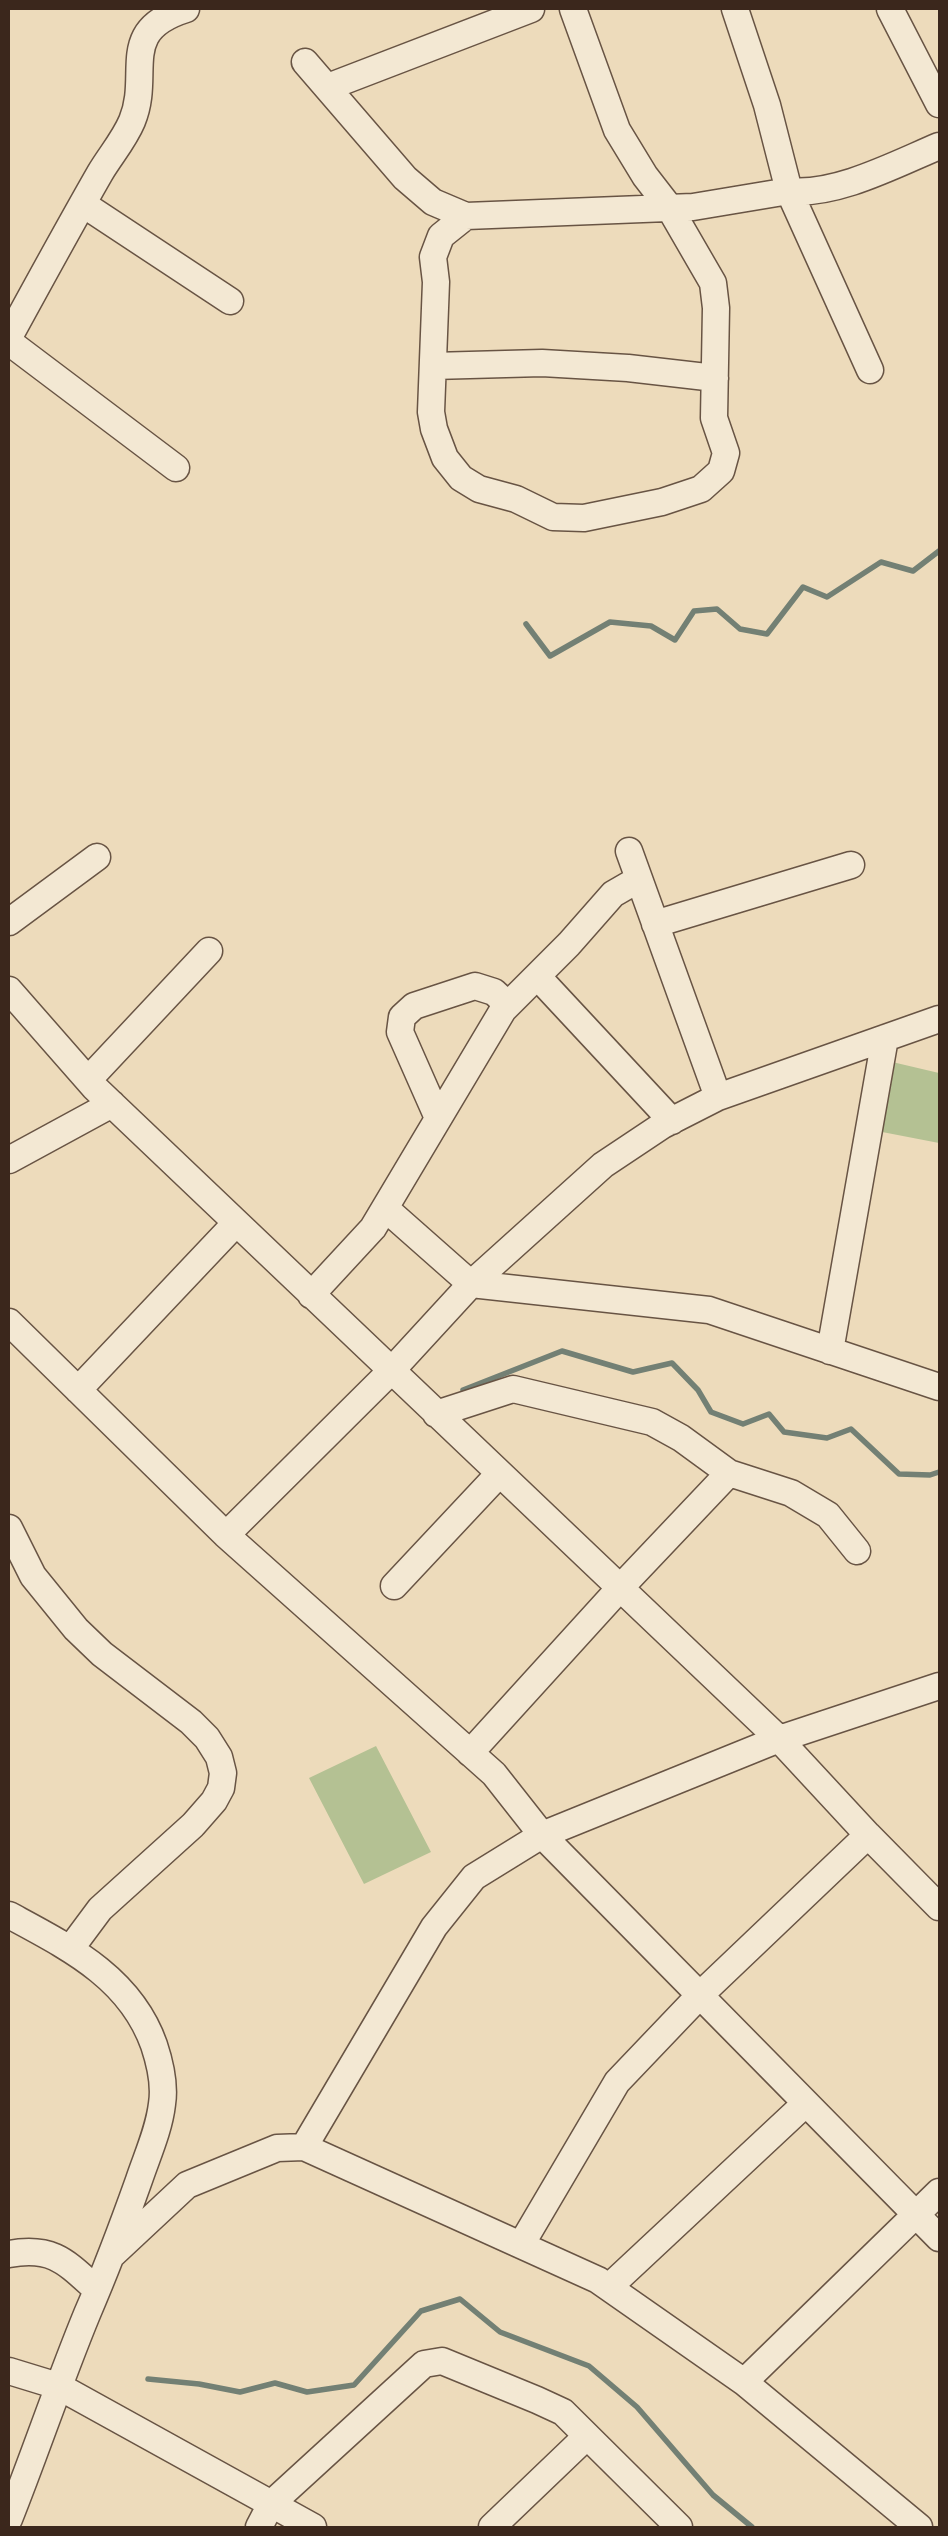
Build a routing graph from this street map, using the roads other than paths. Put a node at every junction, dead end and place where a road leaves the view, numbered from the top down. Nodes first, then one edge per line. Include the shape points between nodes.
1 (186, 9) edge
2 (531, 9) edge
3 (573, 9) edge
4 (735, 9) edge
5 (890, 9) edge
6 (305, 62) dead end
7 (328, 88) junction
8 (939, 104) edge
9 (939, 146) edge
10 (789, 190) junction
11 (83, 204) junction
12 (669, 207) junction
13 (466, 216) junction
14 (230, 301) dead end
15 (9, 336) edge
16 (9, 342) edge
17 (433, 366) junction
18 (870, 370) dead end
19 (715, 378) junction
20 (176, 468) dead end
21 (629, 851) dead end
22 (97, 857) dead end
23 (851, 866) dead end
24 (639, 878) junction
25 (9, 922) edge
26 (655, 924) junction
27 (210, 951) dead end
28 (537, 976) junction
29 (9, 990) edge
30 (508, 1005) junction
31 (939, 1019) edge
32 (885, 1038) junction
33 (88, 1080) junction
34 (718, 1097) junction
35 (112, 1104) junction
36 (438, 1118) junction
37 (672, 1121) junction
38 (9, 1160) edge
39 (385, 1208) junction
40 (236, 1222) junction
41 (471, 1284) junction
42 (311, 1295) junction
43 (9, 1322) edge
44 (830, 1351) junction
45 (391, 1371) junction
46 (939, 1387) edge
47 (78, 1390) junction
48 (436, 1414) junction
49 (730, 1473) junction
50 (500, 1474) junction
51 (9, 1528) edge
52 (226, 1535) junction
53 (857, 1551) dead end
54 (394, 1586) dead end
55 (620, 1588) junction
56 (939, 1686) edge
57 (780, 1739) junction
58 (470, 1753) junction
59 (542, 1835) junction
60 (868, 1835) junction
61 (939, 1907) edge
62 (9, 1915) edge
63 (71, 1948) junction
64 (700, 1995) junction
65 (806, 2103) junction
66 (304, 2147) junction
67 (939, 2192) edge
68 (916, 2215) junction
69 (939, 2238) edge
70 (521, 2245) junction
71 (9, 2254) edge
72 (112, 2255) junction
73 (609, 2287) junction
74 (98, 2290) junction
75 (9, 2371) edge
76 (744, 2382) junction
77 (58, 2386) junction
78 (587, 2436) junction
79 (271, 2504) junction
80 (9, 2519) edge
81 (259, 2527) edge
82 (313, 2527) edge
83 (492, 2527) edge
84 (679, 2527) edge
85 (919, 2527) edge

1 - 11 street via 160,19 147,32 142,46 138,95 132,121
2 - 7 street
3 - 12 street via 617,130 645,176
4 - 10 street via 767,105
5 - 8 street
6 - 7 street
7 - 13 street via 405,178 433,202
9 - 10 street via 840,184 805,192
10 - 12 street via 722,203
10 - 18 street
11 - 14 street
11 - 15 street
12 - 13 street
12 - 19 street via 713,283
13 - 17 street via 441,236 433,257 436,282
16 - 20 street
17 - 19 street via 542,363
17 - 19 street via 431,412 445,458 461,478 480,489 516,500 553,517 584,518 662,502 701,489 708,483 721,471 726,453 714,418
21 - 24 street
22 - 25 street
23 - 26 street
24 - 26 street
24 - 28 street via 613,894
26 - 34 street
27 - 33 street
28 - 30 street
28 - 37 street
29 - 33 street
30 - 36 street
30 - 36 street via 494,992 475,986 414,1006 402,1017 400,1032
31 - 32 street
32 - 34 street
32 - 44 street
33 - 35 street
34 - 37 street
35 - 38 street
35 - 40 street
36 - 39 street
37 - 41 street via 603,1165
39 - 41 street
39 - 42 street via 373,1228
40 - 42 street
40 - 47 street
41 - 44 street via 710,1310
41 - 45 street
42 - 45 street
43 - 47 street
44 - 46 street
45 - 48 street
45 - 52 street
47 - 52 street
48 - 49 street via 513,1389 652,1422
48 - 50 street
49 - 53 street via 791,1493 828,1515
49 - 55 street
50 - 54 street
50 - 55 street
51 - 63 street via 33,1576 76,1629 102,1654 191,1722 219,1757 223,1773 221,1788 214,1801 193,1825 100,1909
52 - 58 street
55 - 57 street
55 - 58 street
56 - 57 street
57 - 59 street
57 - 60 street
58 - 59 street via 494,1774
59 - 64 street
59 - 66 street via 474,1878 434,1927
60 - 61 street
60 - 64 street
62 - 63 street
63 - 72 street via 102,1970 122,1990 154,2044 162,2073 162,2104 150,2150
64 - 65 street
64 - 70 street via 617,2082
65 - 68 street
65 - 73 street
66 - 70 street
66 - 72 street via 277,2148 187,2185
67 - 68 street
68 - 69 street
68 - 76 street
70 - 73 street
71 - 74 street via 42,2251 61,2259
72 - 74 street
73 - 76 street
74 - 77 street
75 - 77 street
76 - 85 street
77 - 79 street
77 - 80 street via 52,2410
78 - 79 street via 563,2412 537,2400 442,2361 424,2364
78 - 83 street
78 - 84 street
79 - 81 street
79 - 82 street

